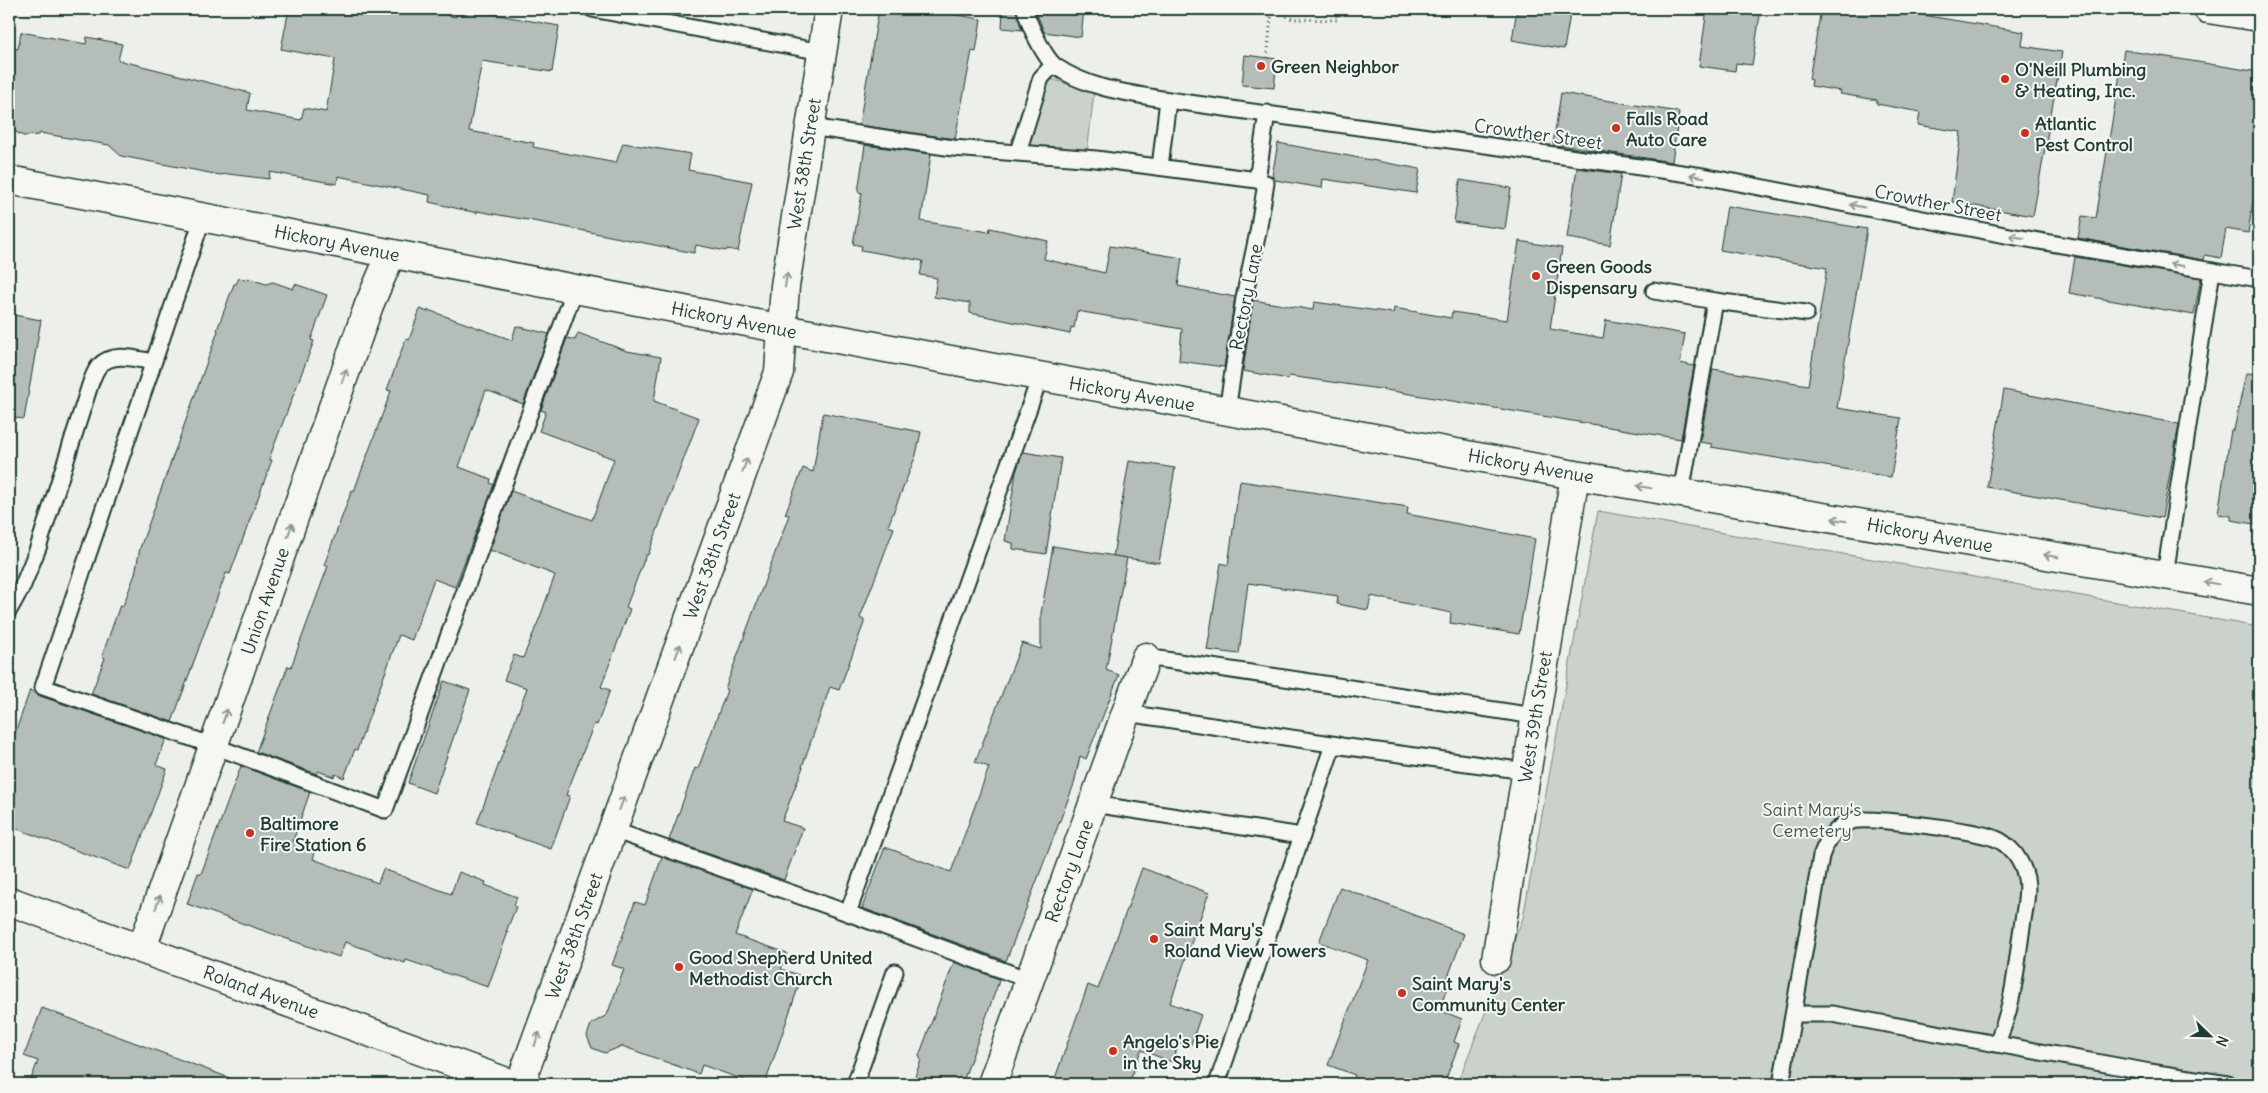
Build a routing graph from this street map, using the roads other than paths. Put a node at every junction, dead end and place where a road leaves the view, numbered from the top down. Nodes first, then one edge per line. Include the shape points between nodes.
1 (592, 9) edge
2 (829, 9) edge
3 (1025, 9) edge
4 (2208, 9) edge
5 (2259, 18) edge
6 (822, 52) junction
7 (1053, 65) junction
8 (1168, 100) junction
9 (1267, 113) junction
10 (810, 127) junction
11 (1018, 152) junction
12 (1160, 167) junction
13 (9, 180) edge
14 (1261, 182) junction
15 (203, 217) junction
16 (390, 254) junction
17 (2212, 271) junction
18 (2259, 279) edge
19 (575, 289) junction
20 (1654, 291) dead end
21 (1715, 301) junction
22 (1806, 314) dead end
23 (783, 329) junction
24 (153, 362) junction
25 (1040, 377) junction
26 (1227, 411) junction
27 (1575, 475) junction
28 (1681, 493) junction
29 (2165, 575) junction
30 (2259, 591) edge
31 (9, 610) edge
32 (1146, 657) joint
33 (1126, 713) junction
34 (1535, 716) junction
35 (1338, 745) junction
36 (214, 746) junction
37 (1526, 771) junction
38 (1093, 804) junction
39 (612, 830) junction
40 (1302, 836) junction
41 (9, 901) edge
42 (848, 913) junction
43 (142, 948) junction
44 (1496, 959) dead end
45 (895, 972) dead end
46 (1029, 980) junction
47 (1794, 1014) junction
48 (1996, 1044) junction
49 (512, 1084) edge
50 (520, 1084) edge
51 (855, 1084) edge
52 (992, 1084) edge
53 (1217, 1084) edge
54 (1781, 1084) edge
55 (2228, 1084) edge

1 - 6 lane
2 - 6 street, West 38th Street
3 - 7 lane
4 - 5 street
6 - 10 street, West 38th Street
7 - 8 lane, Crowther Street via 1085,82
7 - 11 lane via 1041,78
8 - 9 lane, Crowther Street
8 - 12 lane
9 - 14 lane, Rectory Lane
17 -> 9 lane, Crowther Street via 2010,236 1703,176
10 - 11 lane via 953,148
23 -> 10 street, West 38th Street via 785,286
11 - 12 lane
12 - 14 lane
13 - 15 street, Hickory Avenue
14 - 26 lane, Rectory Lane via 1258,232 1244,298
15 - 16 street, Hickory Avenue
15 - 24 lane
16 - 19 street, Hickory Avenue
36 -> 16 street, Union Avenue via 369,305
17 - 18 lane, Crowther Street
17 - 29 lane
19 - 23 street, Hickory Avenue
19 - 36 lane via 385,810
20 - 21 lane
21 - 22 lane
21 - 28 lane
23 - 25 street, Hickory Avenue
39 -> 23 street, West 38th Street via 779,372
24 - 31 lane via 121,357 110,358 99,366 38,548
24 - 36 lane via 43,686
25 - 26 street, Hickory Avenue
25 - 42 lane
26 - 27 street, Hickory Avenue
28 -> 27 street, Hickory Avenue
27 - 34 street, West 39th Street
29 -> 28 street, Hickory Avenue
30 -> 29 street, Hickory Avenue
32 - 33 street, Rectory Lane
32 - 34 lane
33 - 35 lane
33 - 38 street, Rectory Lane
34 - 37 street, West 39th Street
35 - 37 lane
35 - 40 lane via 1332,745
43 -> 36 street, Union Avenue
37 - 44 street, West 39th Street
38 - 40 lane
38 - 46 street, Rectory Lane
39 - 42 lane
50 -> 39 street, West 38th Street
40 - 53 lane
41 - 43 street, Roland Avenue
42 - 46 lane
43 - 49 street, Roland Avenue
45 - 51 lane
46 - 52 street, Rectory Lane
47 - 48 lane via 1832,1014
47 - 48 lane via 1821,856 1832,833 1854,821 1867,819 1981,834 2005,844 2022,866 2027,891 2011,1008
47 - 54 lane
48 - 55 lane

